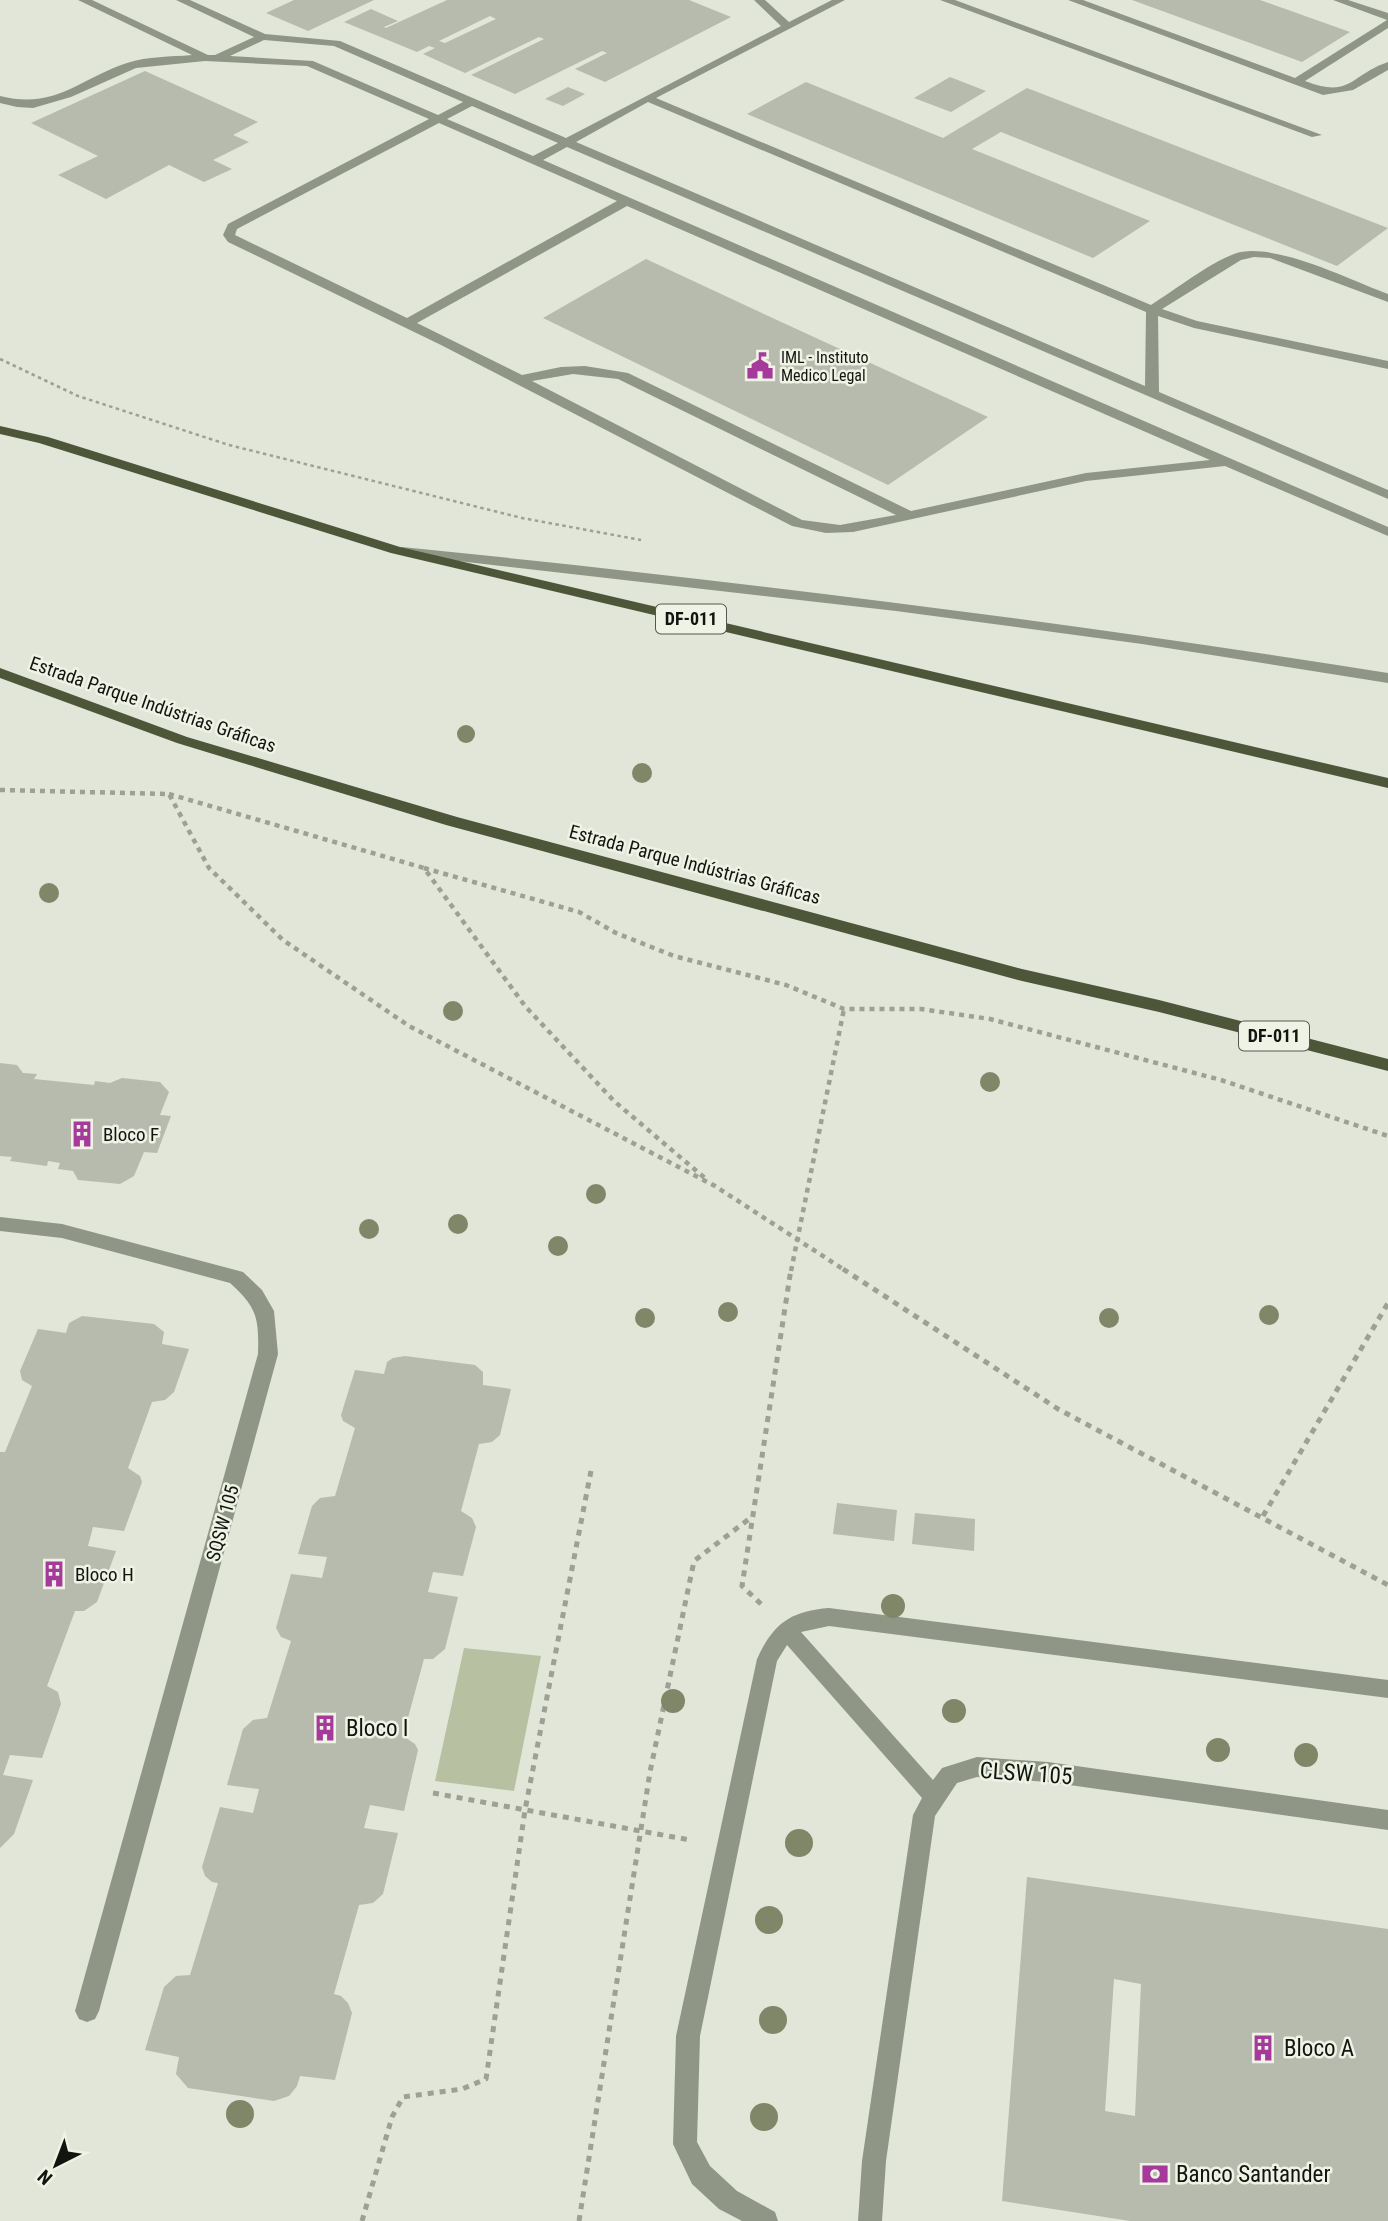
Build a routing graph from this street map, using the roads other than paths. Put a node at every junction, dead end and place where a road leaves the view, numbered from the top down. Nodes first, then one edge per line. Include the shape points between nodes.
1 (83, 0) edge
2 (181, 0) edge
3 (759, 0) edge
4 (840, 0) edge
5 (945, 0) edge
6 (1073, 0) edge
7 (1338, 0) edge
8 (1388, 17) edge
9 (1388, 23) edge
10 (787, 26) junction
11 (263, 37) junction
12 (211, 58) junction
13 (1388, 65) edge
14 (1296, 82) junction
15 (647, 97) junction
16 (0, 99) edge
17 (471, 102) junction
18 (437, 120) junction
19 (1316, 135) dead end
20 (567, 142) junction
21 (533, 161) junction
22 (627, 201) junction
23 (1388, 298) edge
24 (1152, 310) junction
25 (409, 322) junction
26 (1388, 365) edge
27 (523, 379) junction
28 (1152, 393) junction
29 (0, 419) edge
30 (0, 430) edge
31 (43, 440) junction
32 (1226, 462) junction
33 (1388, 495) edge
34 (909, 516) junction
35 (1388, 532) edge
36 (396, 550) junction
37 (0, 673) edge
38 (1388, 678) edge
39 (1388, 783) edge
40 (1388, 1065) edge
41 (0, 1224) edge
42 (786, 1629) junction
43 (1388, 1689) edge
44 (934, 1796) junction
45 (1388, 1820) edge
46 (87, 2011) dead end
47 (766, 2221) edge
48 (870, 2221) edge

1 - 12 street
2 - 11 street
3 - 10 street
4 - 10 street
5 - 19 street
6 - 14 street
7 - 8 street
9 - 14 street
10 - 15 street
11 - 12 street
11 - 17 street via 336,43
12 - 16 street via 134,65 30,106
12 - 18 street via 309,63
13 - 14 street via 1335,93
15 - 20 street
15 - 24 street
17 - 18 street
17 - 20 street
18 - 21 street
18 - 25 street via 229,231 232,239
20 - 21 street
20 - 28 street
21 - 22 street
22 - 25 street
22 - 32 street
23 - 24 street via 1272,255 1254,253 1237,257
24 - 26 street via 1194,324
24 - 28 street
25 - 27 street
27 - 34 street via 569,369 624,376
27 - 34 street via 797,523 847,530
28 - 33 street
29 - 31 main road
30 - 31 main road, DF-011
31 - 36 main road, DF-011
32 - 34 street via 1086,477
32 - 35 street
36 - 38 street via 865,603 1195,646
36 - 39 main road, DF-011
37 - 40 main road, Estrada Parque Indústrias Gráficas / DF-011 via 182,740 452,821 1022,975
41 - 46 street, SQSW 105 via 62,1231 236,1277 258,1296 269,1317 268,1354
42 - 43 street via 799,1620 829,1617
42 - 44 street
42 - 47 street via 767,1659 688,2036 685,2144 701,2175 728,2200
44 - 45 street, CLSW 105 via 950,1775 977,1767 1048,1772
44 - 48 street, CLSW 105 via 924,1815 874,2161

